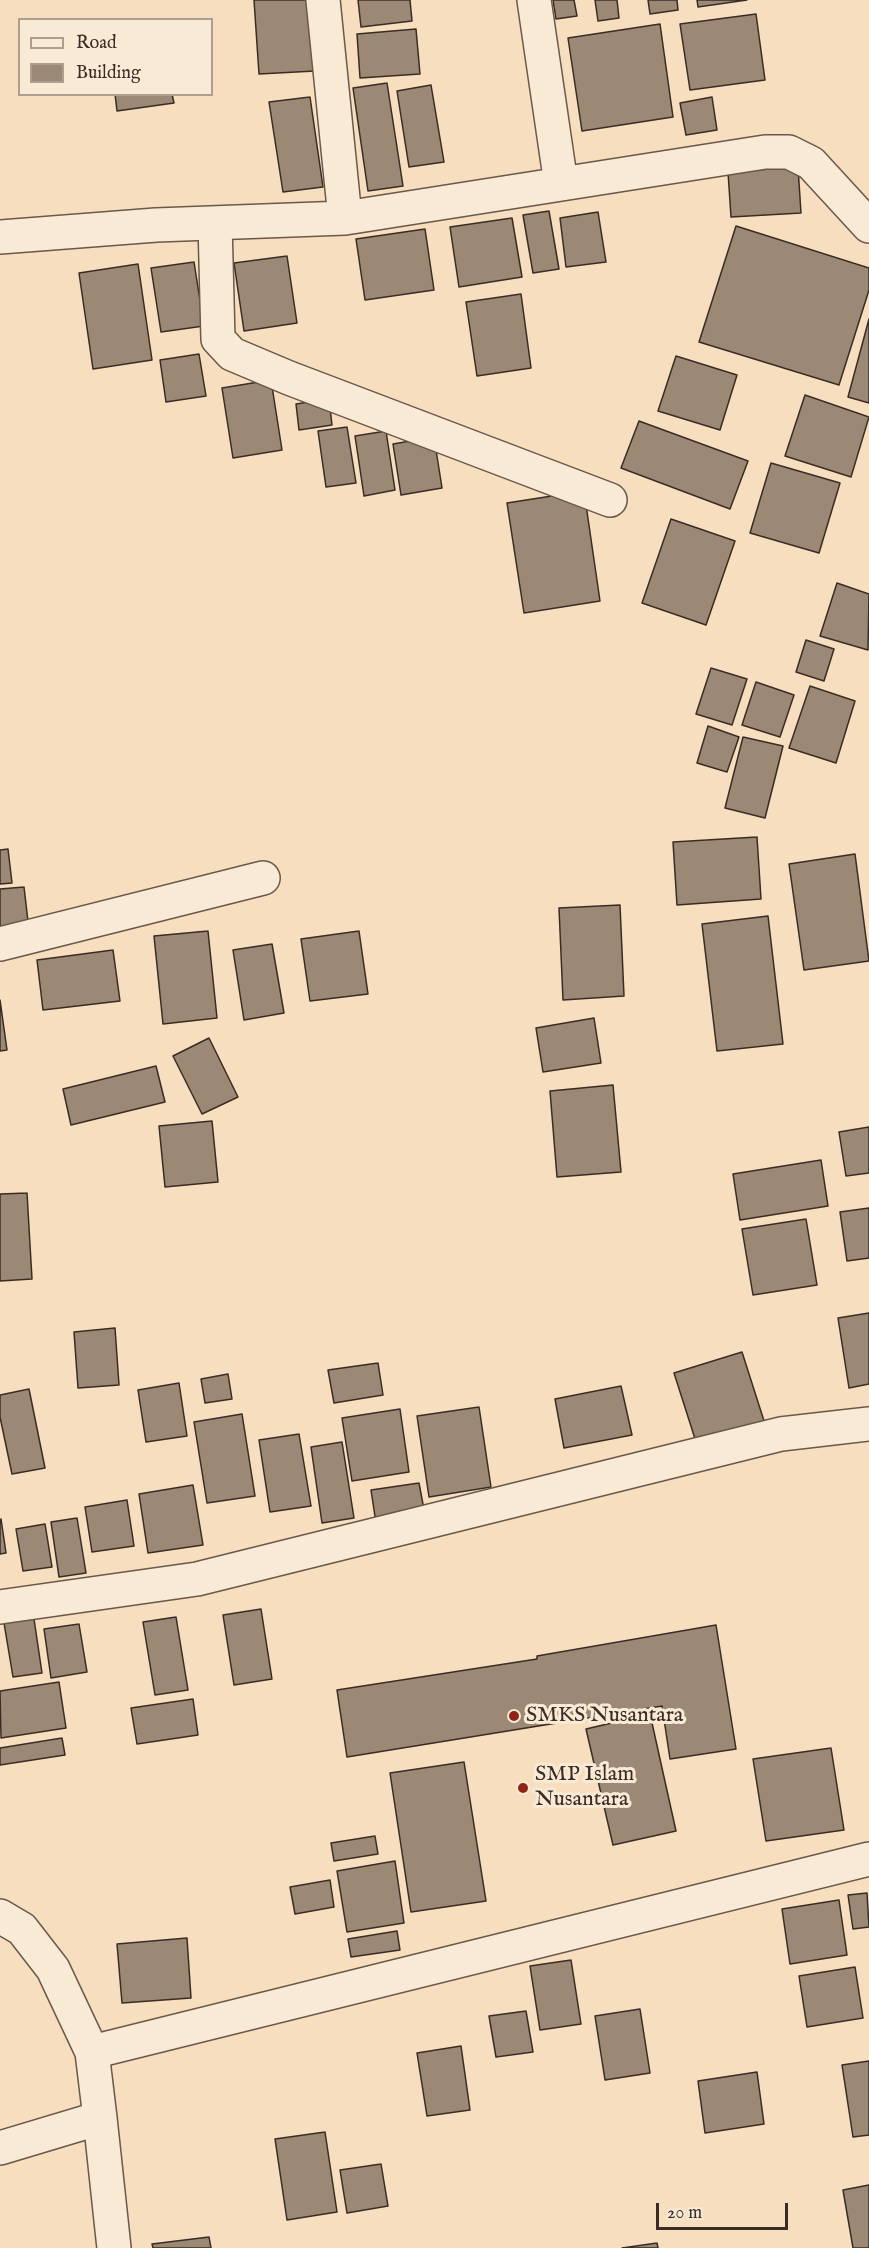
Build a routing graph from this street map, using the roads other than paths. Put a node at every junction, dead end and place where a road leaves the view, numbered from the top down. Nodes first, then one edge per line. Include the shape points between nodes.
1 (322, 0) edge
2 (534, 0) edge
3 (561, 184) junction
4 (345, 218) junction
5 (215, 223) junction
6 (869, 226) edge
7 (0, 237) edge
8 (610, 500) dead end
9 (263, 878) dead end
10 (0, 944) edge
11 (869, 1424) edge
12 (0, 1607) edge
13 (869, 1859) edge
14 (0, 1916) edge
15 (92, 2052) junction
16 (100, 2118) junction
17 (0, 2148) edge
18 (114, 2248) edge

1 - 4 street
2 - 3 street
3 - 4 street
3 - 6 street via 765,152 789,152 811,163
4 - 5 street
5 - 7 street
5 - 8 street via 218,339 232,354
9 - 10 street
11 - 12 street via 781,1434 197,1579
13 - 15 street
14 - 15 street via 22,1929 53,1969
15 - 16 street
16 - 17 street
16 - 18 street

